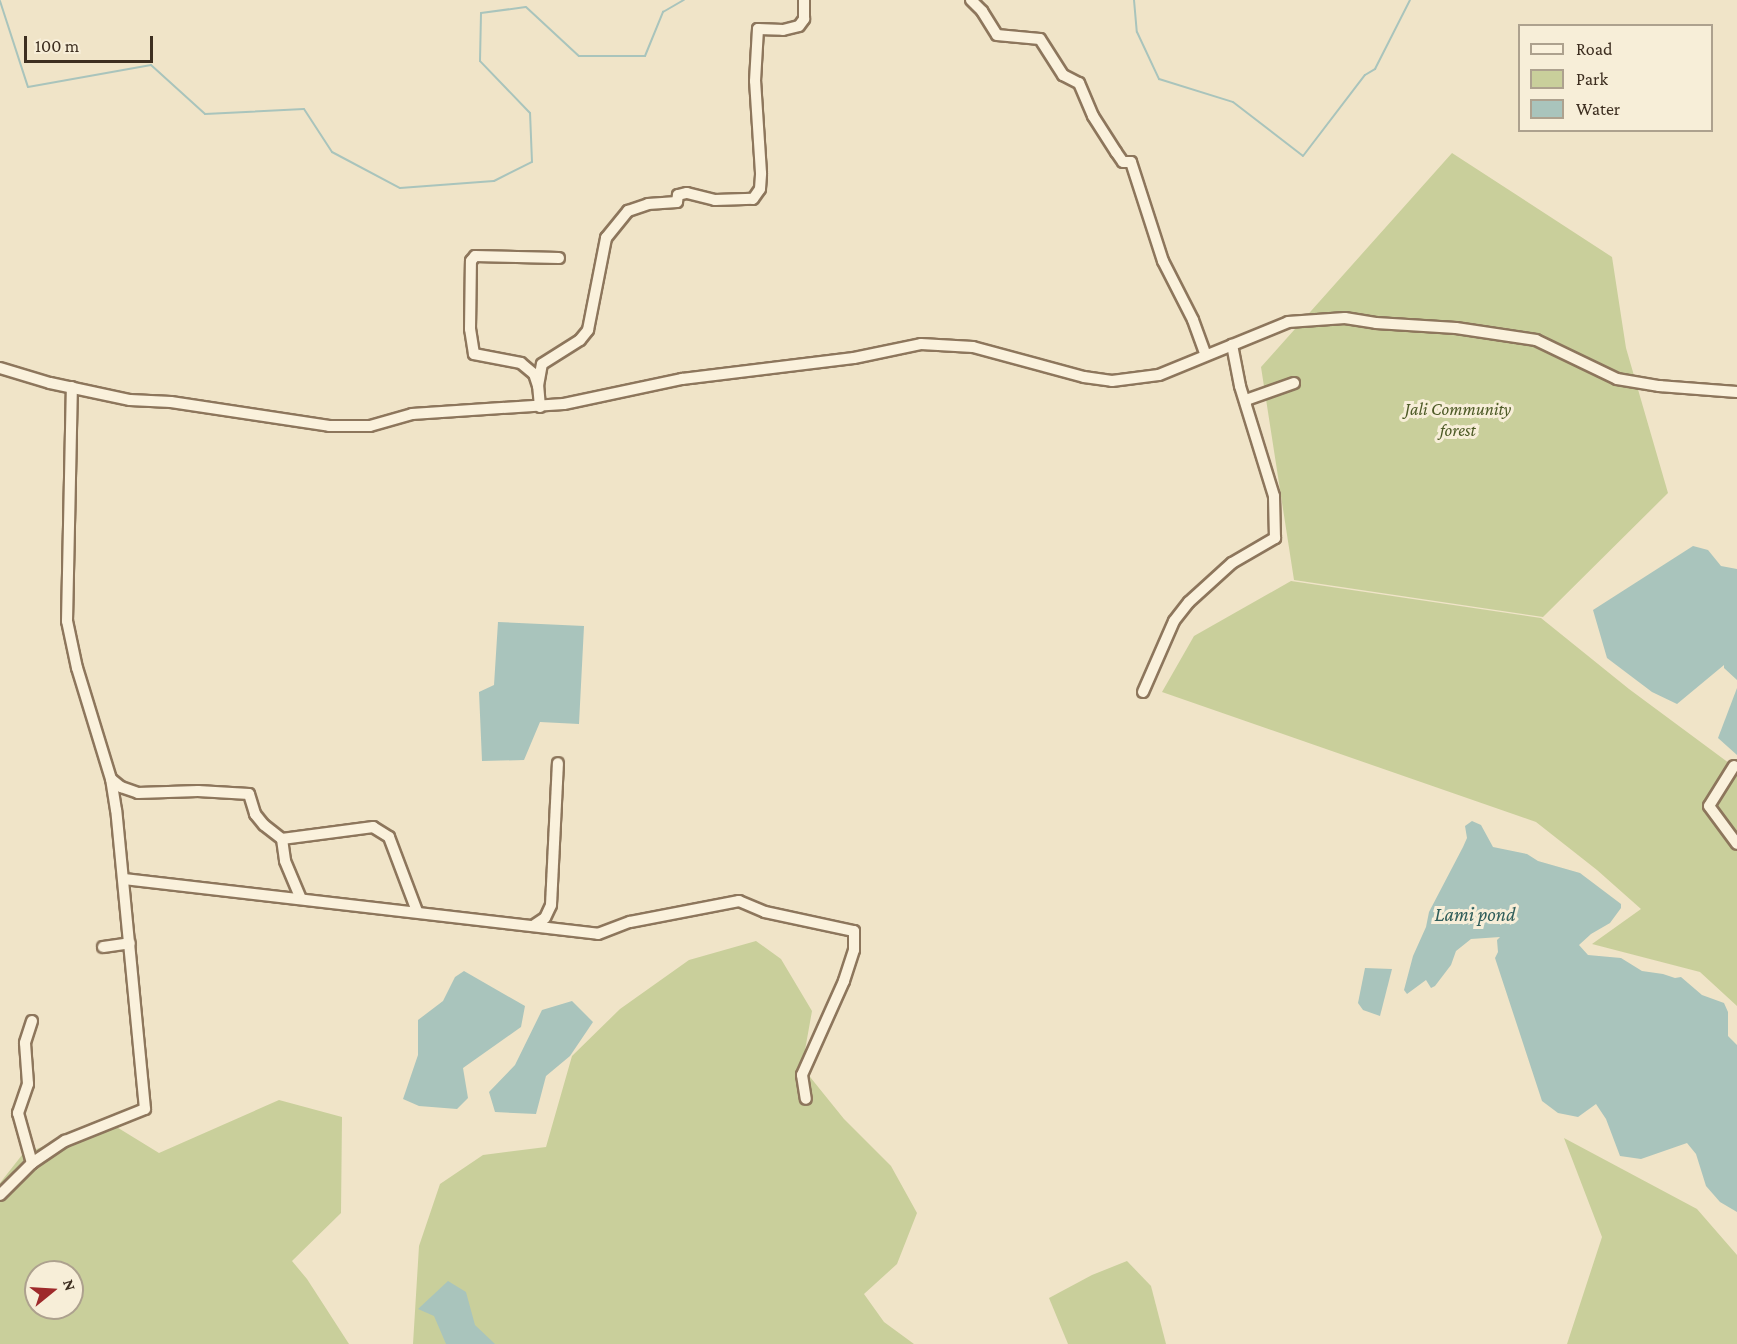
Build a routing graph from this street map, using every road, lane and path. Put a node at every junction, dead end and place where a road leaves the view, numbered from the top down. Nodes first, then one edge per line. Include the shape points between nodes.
1 (804, 0) edge
2 (971, 0) edge
3 (559, 258) dead end
4 (1232, 345) junction
5 (1206, 355) junction
6 (0, 368) edge
7 (1294, 383) dead end
8 (538, 386) junction
9 (72, 387) junction
10 (1737, 392) edge
11 (1246, 403) junction
12 (540, 407) junction
13 (1143, 692) dead end
14 (558, 762) dead end
15 (1734, 766) dead end
16 (111, 779) junction
17 (282, 839) junction
18 (1737, 844) edge
19 (124, 879) junction
20 (301, 899) junction
21 (417, 911) junction
22 (533, 926) junction
23 (130, 943) junction
24 (103, 947) dead end
25 (32, 1021) dead end
26 (806, 1099) dead end
27 (32, 1163) junction
28 (0, 1195) edge

1 - 8 street via 804,19 799,26 758,29 755,81 760,189 753,199 715,200 687,193 678,195 677,202 648,204 628,212 606,238 588,330 580,340 542,364
2 - 5 street via 997,35 1041,39 1063,75 1079,83 1093,116 1116,152 1123,162 1131,162 1163,261
3 - 8 street via 475,256 471,261 470,329 474,354 521,363 534,374
4 - 5 street
4 - 10 street via 1288,322 1345,318 1455,328 1536,340 1617,379
4 - 11 street
5 - 12 street via 1159,375 1112,381 973,348 921,344 854,358 682,379
6 - 9 street
7 - 11 street
8 - 12 street
9 - 12 street via 130,400 171,402 328,426 370,426 412,414
9 - 16 street via 67,621
11 - 13 street via 1274,496 1275,538 1232,563 1189,602 1174,621
14 - 22 street via 551,905 544,918
15 - 18 street via 1709,806
16 - 17 street via 138,793 249,794 255,814
16 - 19 street
17 - 20 street via 285,861
17 - 21 street via 373,827 389,837
19 - 20 street
19 - 23 street
20 - 21 street
21 - 22 street
22 - 26 street via 598,934 630,922 739,902 774,914 854,931 854,950 844,981 802,1075
23 - 24 street
23 - 27 street via 145,1109 65,1141
25 - 27 street via 25,1043 28,1084 18,1113
27 - 28 street

